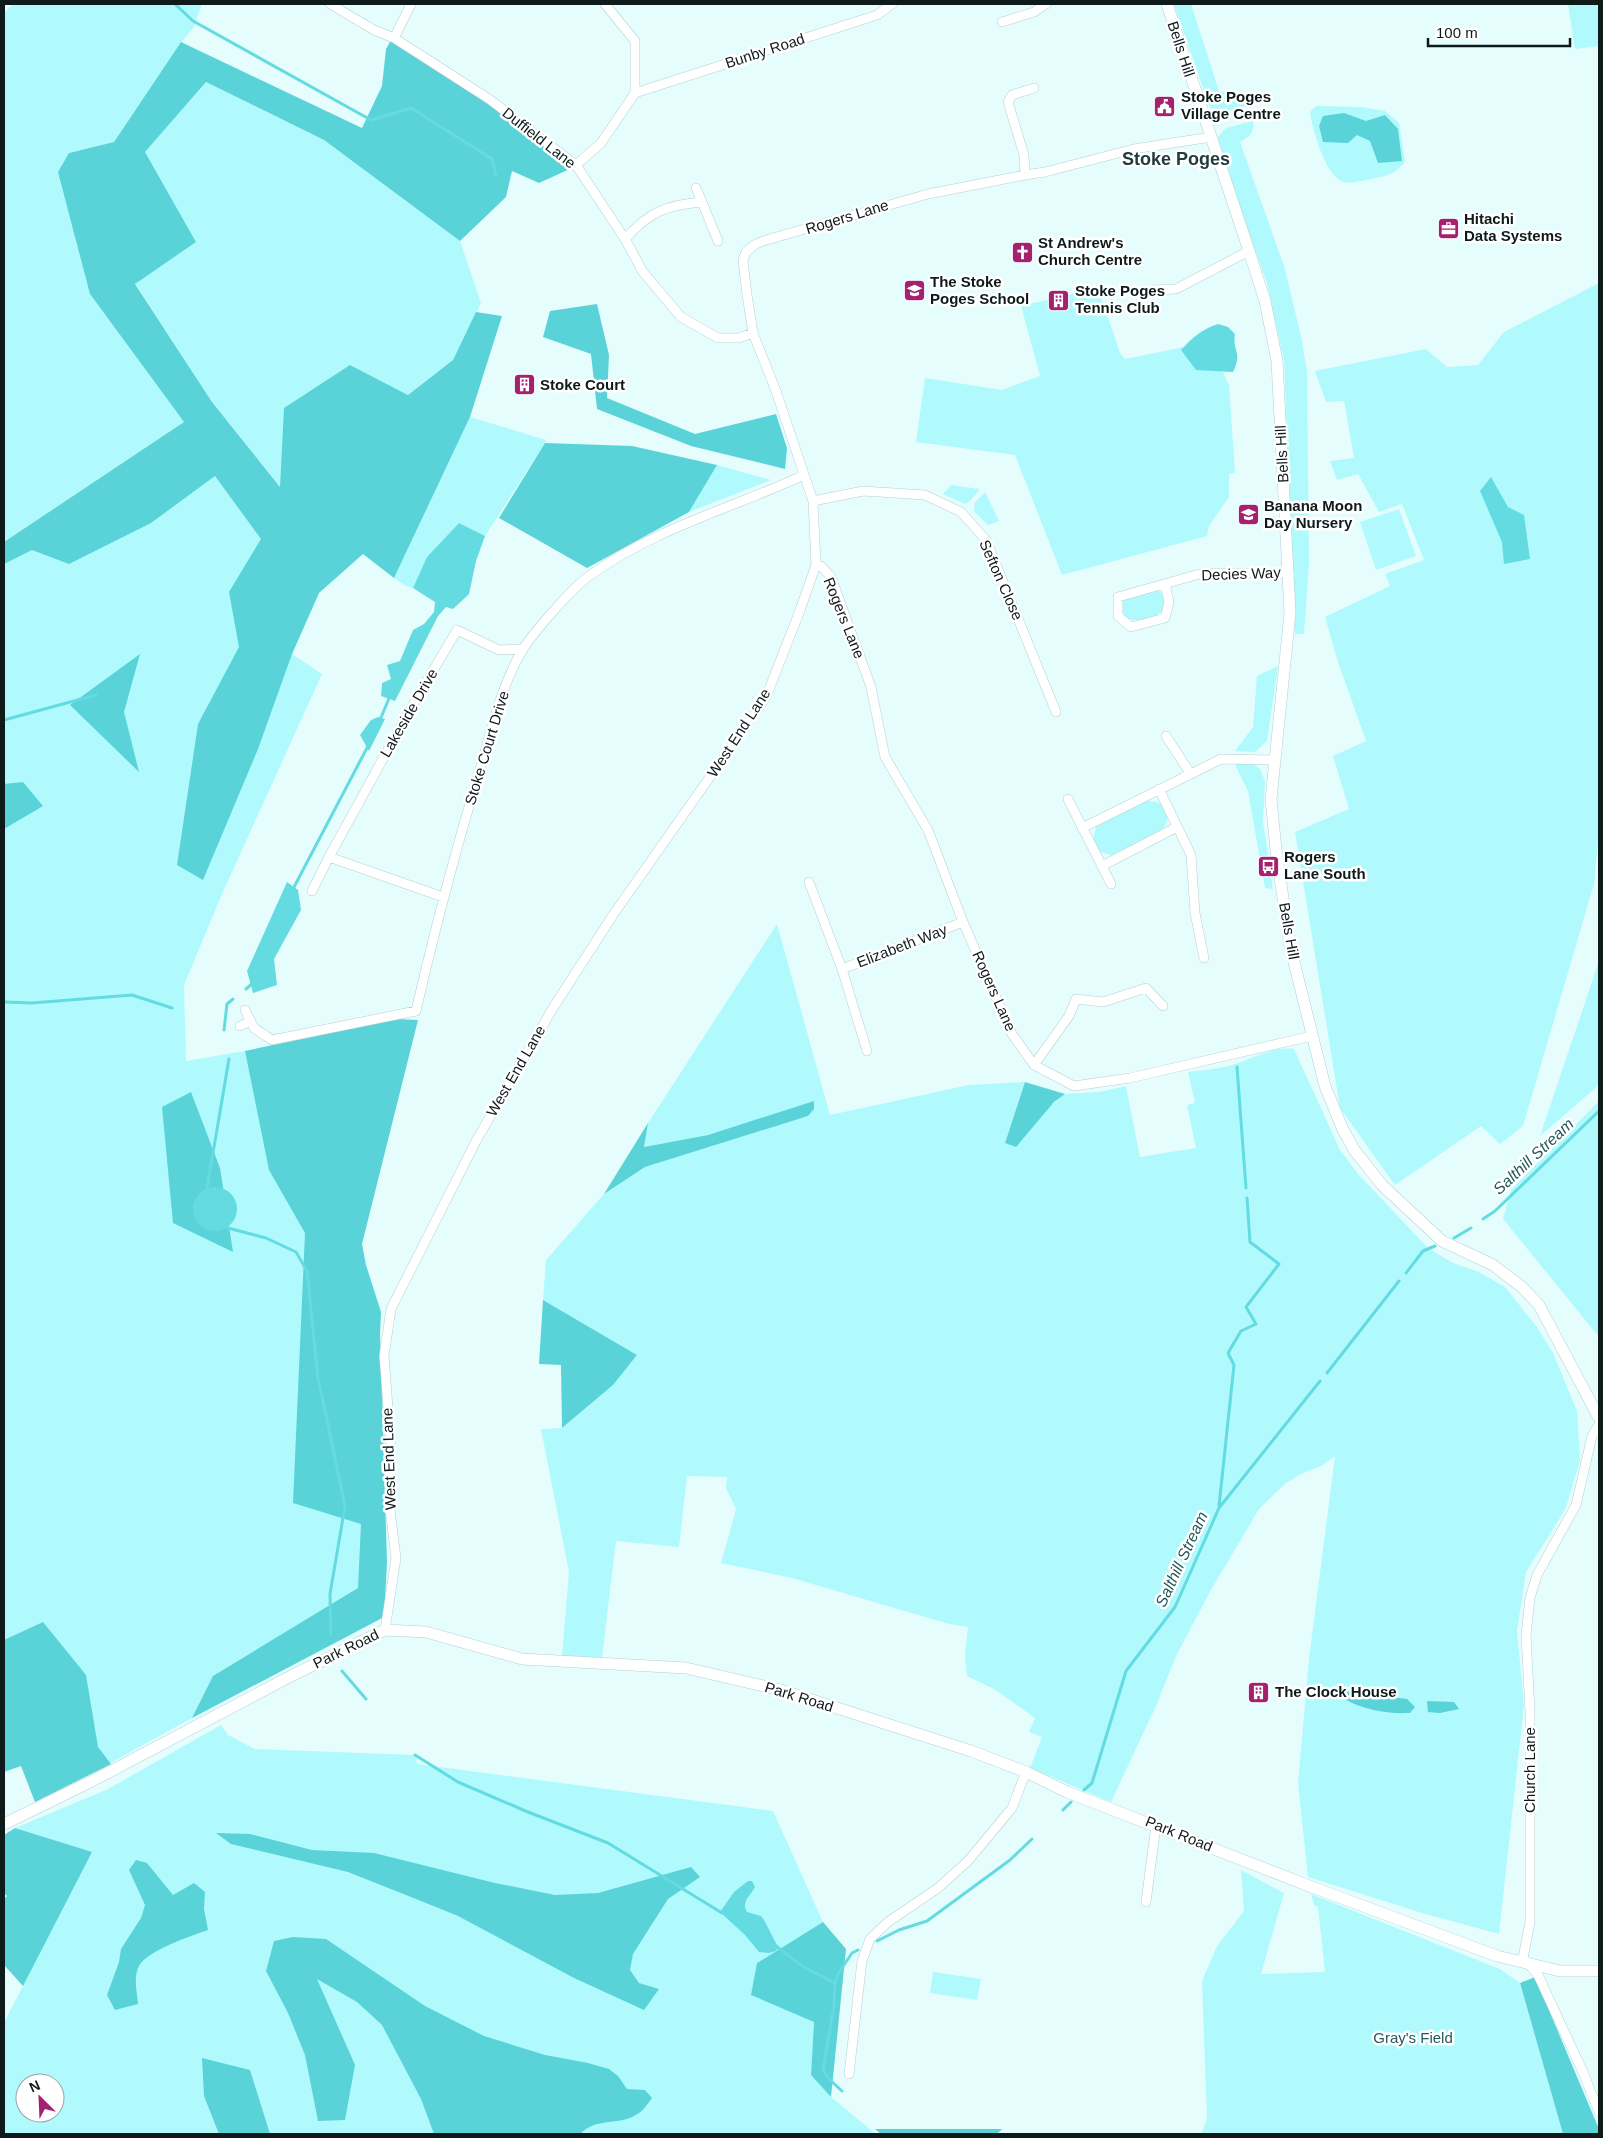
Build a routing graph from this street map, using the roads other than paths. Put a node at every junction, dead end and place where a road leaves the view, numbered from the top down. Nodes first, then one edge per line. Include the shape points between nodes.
1 (330, 4) edge
2 (411, 4) edge
3 (605, 4) edge
4 (892, 4) edge
5 (1046, 4) edge
6 (1167, 4) edge
7 (1002, 22) dead end
8 (394, 38) junction
9 (1034, 88) dead end
10 (635, 93) junction
11 (1211, 137) junction
12 (576, 164) junction
13 (1025, 174) junction
14 (696, 188) dead end
15 (702, 202) junction
16 (625, 238) junction
17 (718, 242) dead end
18 (1249, 252) junction
19 (1141, 296) dead end
20 (753, 333) junction
21 (804, 475) junction
22 (813, 501) junction
23 (816, 565) junction
24 (1289, 573) junction
25 (1165, 584) junction
26 (523, 649) junction
27 (1056, 712) dead end
28 (1166, 736) dead end
29 (1275, 760) junction
30 (1190, 773) junction
31 (1159, 789) junction
32 (1068, 799) dead end
33 (1177, 826) junction
34 (1082, 828) junction
35 (329, 857) junction
36 (1102, 866) junction
37 (809, 882) dead end
38 (1111, 884) dead end
39 (312, 892) dead end
40 (443, 897) junction
41 (963, 922) junction
42 (1204, 958) dead end
43 (842, 969) junction
44 (1163, 1006) dead end
45 (245, 1010) dead end
46 (252, 1025) junction
47 (240, 1026) dead end
48 (1312, 1036) junction
49 (867, 1052) dead end
50 (1034, 1065) junction
51 (1599, 1417) edge
52 (1599, 1425) edge
53 (386, 1630) junction
54 (1026, 1772) junction
55 (4, 1824) edge
56 (1156, 1826) junction
57 (1146, 1902) dead end
58 (1527, 1964) junction
59 (1599, 1971) edge
60 (849, 2074) dead end
61 (1599, 2112) edge

1 - 8 street, Duffield Lane
2 - 8 street
3 - 10 street via 635,41
4 - 10 street, Bunby Road via 877,15
5 - 7 street via 1034,12
6 - 11 main road, Bells Hill
8 - 12 street, Duffield Lane via 489,99
9 - 13 street via 1012,95 1008,102 1024,155
10 - 12 street via 602,143
11 - 13 street, Rogers Lane via 1134,149 1045,172
11 - 18 main road, Bells Hill
12 - 16 street, Duffield Lane
13 - 20 street, Rogers Lane via 928,194 754,245 743,260
14 - 15 street
15 - 16 street via 655,212
15 - 17 street
16 - 20 street, Duffield Lane via 643,272 681,317 718,338 739,338
18 - 19 street via 1176,289 1154,290
18 - 24 main road, Bells Hill via 1267,310 1277,360
20 - 21 street, Rogers Lane
21 - 22 street, Rogers Lane
21 - 26 street, Stoke Court Drive via 640,546 587,577
22 - 23 street, Rogers Lane
22 - 27 street, Sefton Close via 863,491 925,495 961,512 986,540
23 - 41 street, Rogers Lane via 831,577 870,687 884,757 928,830
23 - 53 street, West End Lane via 766,697 613,915 553,1008 476,1141 391,1309 384,1356 391,1446 390,1509 396,1558
24 - 25 street, Decies Way via 1203,573
24 - 29 main road, Bells Hill via 1290,613
25 - 25 street, Decies Way via 1118,596 1118,616 1131,627 1165,618 1169,602
26 - 35 street, Lakeside Drive via 499,650 457,630
26 - 40 street, Stoke Court Drive via 502,694
28 - 30 street
29 - 30 street via 1221,758
29 - 48 main road, Bells Hill via 1271,799 1276,850 1290,946
30 - 31 street
31 - 33 street
31 - 34 street
32 - 34 street
33 - 36 street
33 - 42 street via 1191,855 1195,913
34 - 36 street
35 - 39 street, Lakeside Drive
35 - 40 street
36 - 38 street
37 - 43 street, Elizabeth Way
40 - 46 street, Stoke Court Drive via 416,1012 272,1040
41 - 43 street, Elizabeth Way
41 - 50 street, Rogers Lane via 1012,1034
43 - 49 street, Elizabeth Way
44 - 50 street via 1146,988 1103,1002 1076,999 1069,1016
45 - 46 street
46 - 47 street
48 - 50 street, Rogers Lane via 1130,1078 1074,1086
48 - 51 main road, Bells Hill via 1331,1105 1355,1151 1382,1185 1442,1241 1493,1265 1523,1288 1551,1326
52 - 58 street, Church Lane via 1592,1436 1576,1505 1537,1575 1530,1598 1526,1635 1530,1711 1530,1922 1522,1958
53 - 54 main road, Park Road via 426,1632 522,1659 686,1668 728,1677 782,1690
53 - 55 main road, Park Road
54 - 56 main road, Park Road via 1067,1792
54 - 60 street via 1012,1808 968,1861 870,1939 862,1961
56 - 57 street
56 - 58 main road, Park Road via 1497,1956
58 - 59 main road, Park Road via 1560,1971
58 - 61 street via 1538,1975

